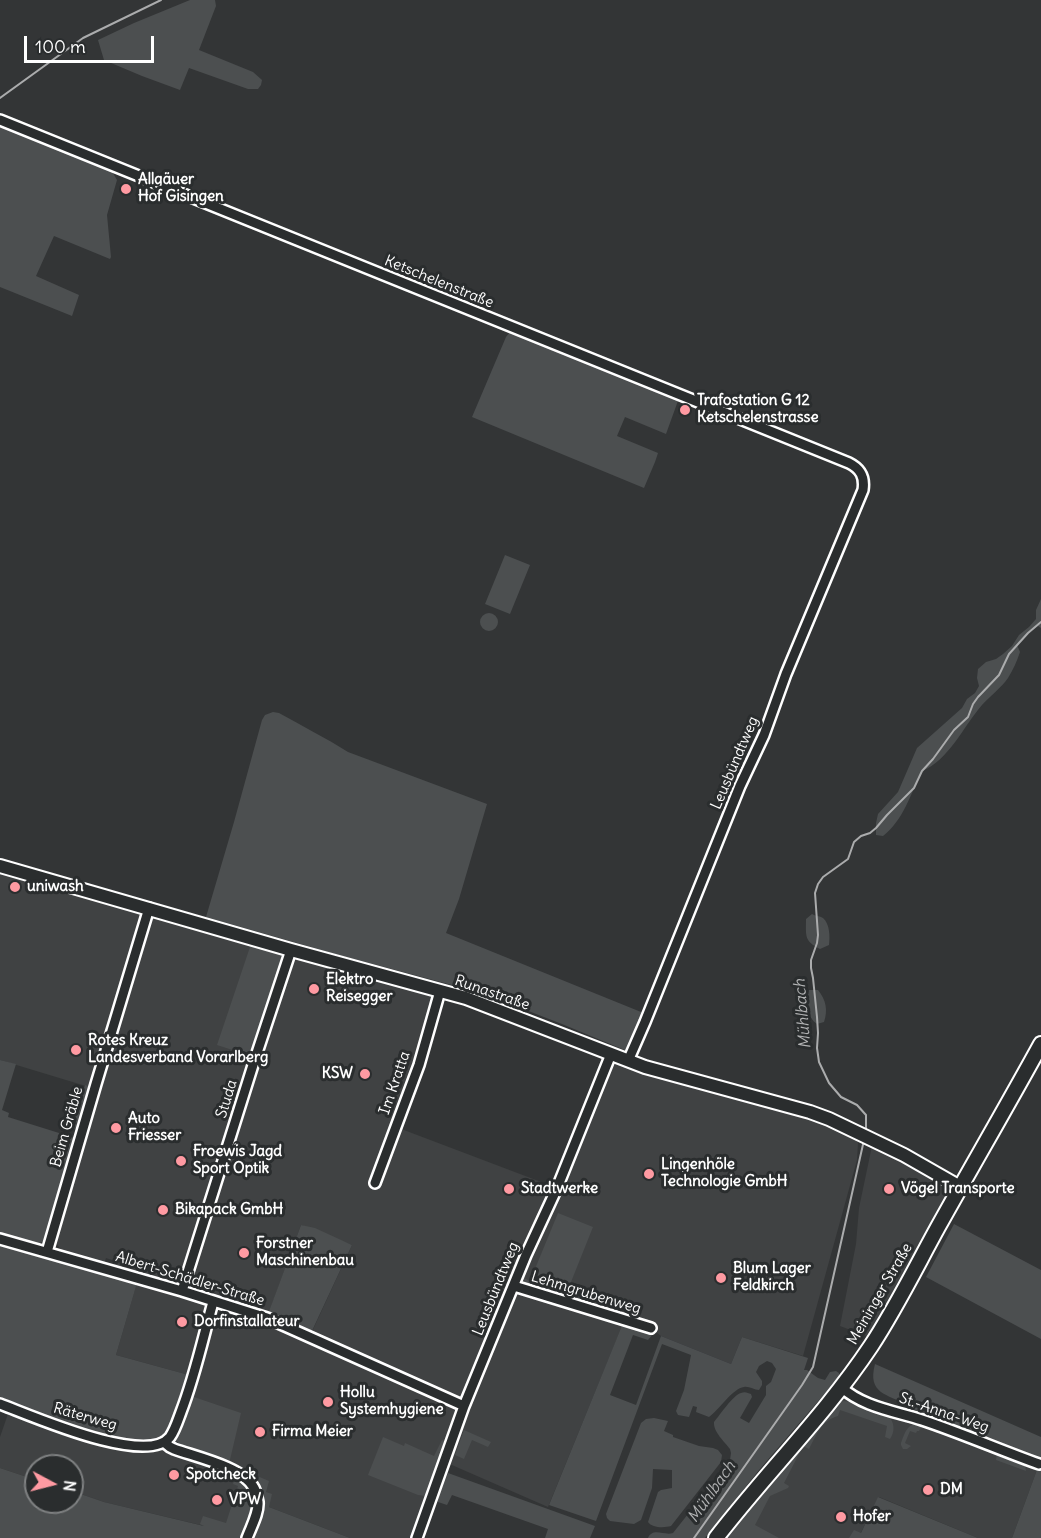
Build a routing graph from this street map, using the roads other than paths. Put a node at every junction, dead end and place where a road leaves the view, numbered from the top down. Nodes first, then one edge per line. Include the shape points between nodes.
1 (0, 120) edge
2 (862, 476) joint
3 (0, 866) edge
4 (149, 908) junction
5 (291, 950) junction
6 (440, 991) junction
7 (1041, 1044) edge
8 (611, 1054) junction
9 (628, 1061) junction
10 (375, 1183) dead end
11 (960, 1187) junction
12 (0, 1239) edge
13 (47, 1252) junction
14 (514, 1286) junction
15 (182, 1292) junction
16 (213, 1302) junction
17 (651, 1328) dead end
18 (841, 1387) junction
19 (0, 1404) edge
20 (464, 1406) junction
21 (164, 1442) junction
22 (1039, 1464) dead end
23 (247, 1538) edge
24 (417, 1538) edge
25 (716, 1538) edge

1 - 2 street, Ketschelenstraße via 849,463
2 - 9 street, Leusbündtweg via 864,484 856,507
3 - 4 street, Runastraße
4 - 5 street, Runastraße
4 - 13 street, Beim Gräble
5 - 6 street, Runastraße
5 - 15 street, Studa
6 - 8 street, Runastraße
6 - 10 street, Im Kratta via 419,1065
7 - 11 main road, Meininger Straße
8 - 9 street, Runastraße
8 - 14 street, Leusbündtweg
9 - 11 street, Runastraße via 829,1119 913,1159
11 - 18 main road, Meininger Straße via 887,1321
12 - 13 street, Albert-Schädler-Straße
13 - 15 street, Albert-Schädler-Straße
14 - 17 street, Lehmgrubenweg
14 - 20 street, Leusbündtweg
15 - 16 street, Albert-Schädler-Straße
16 - 20 street, Albert-Schädler-Straße via 267,1318
16 - 21 street via 186,1398 174,1430
18 - 22 street, St.-Anna-Weg via 866,1403
18 - 25 main road, Meininger Straße
19 - 21 street, Räterweg via 98,1439 135,1446
20 - 24 street, Leusbündtweg
21 - 23 street via 226,1466 255,1488 258,1503

